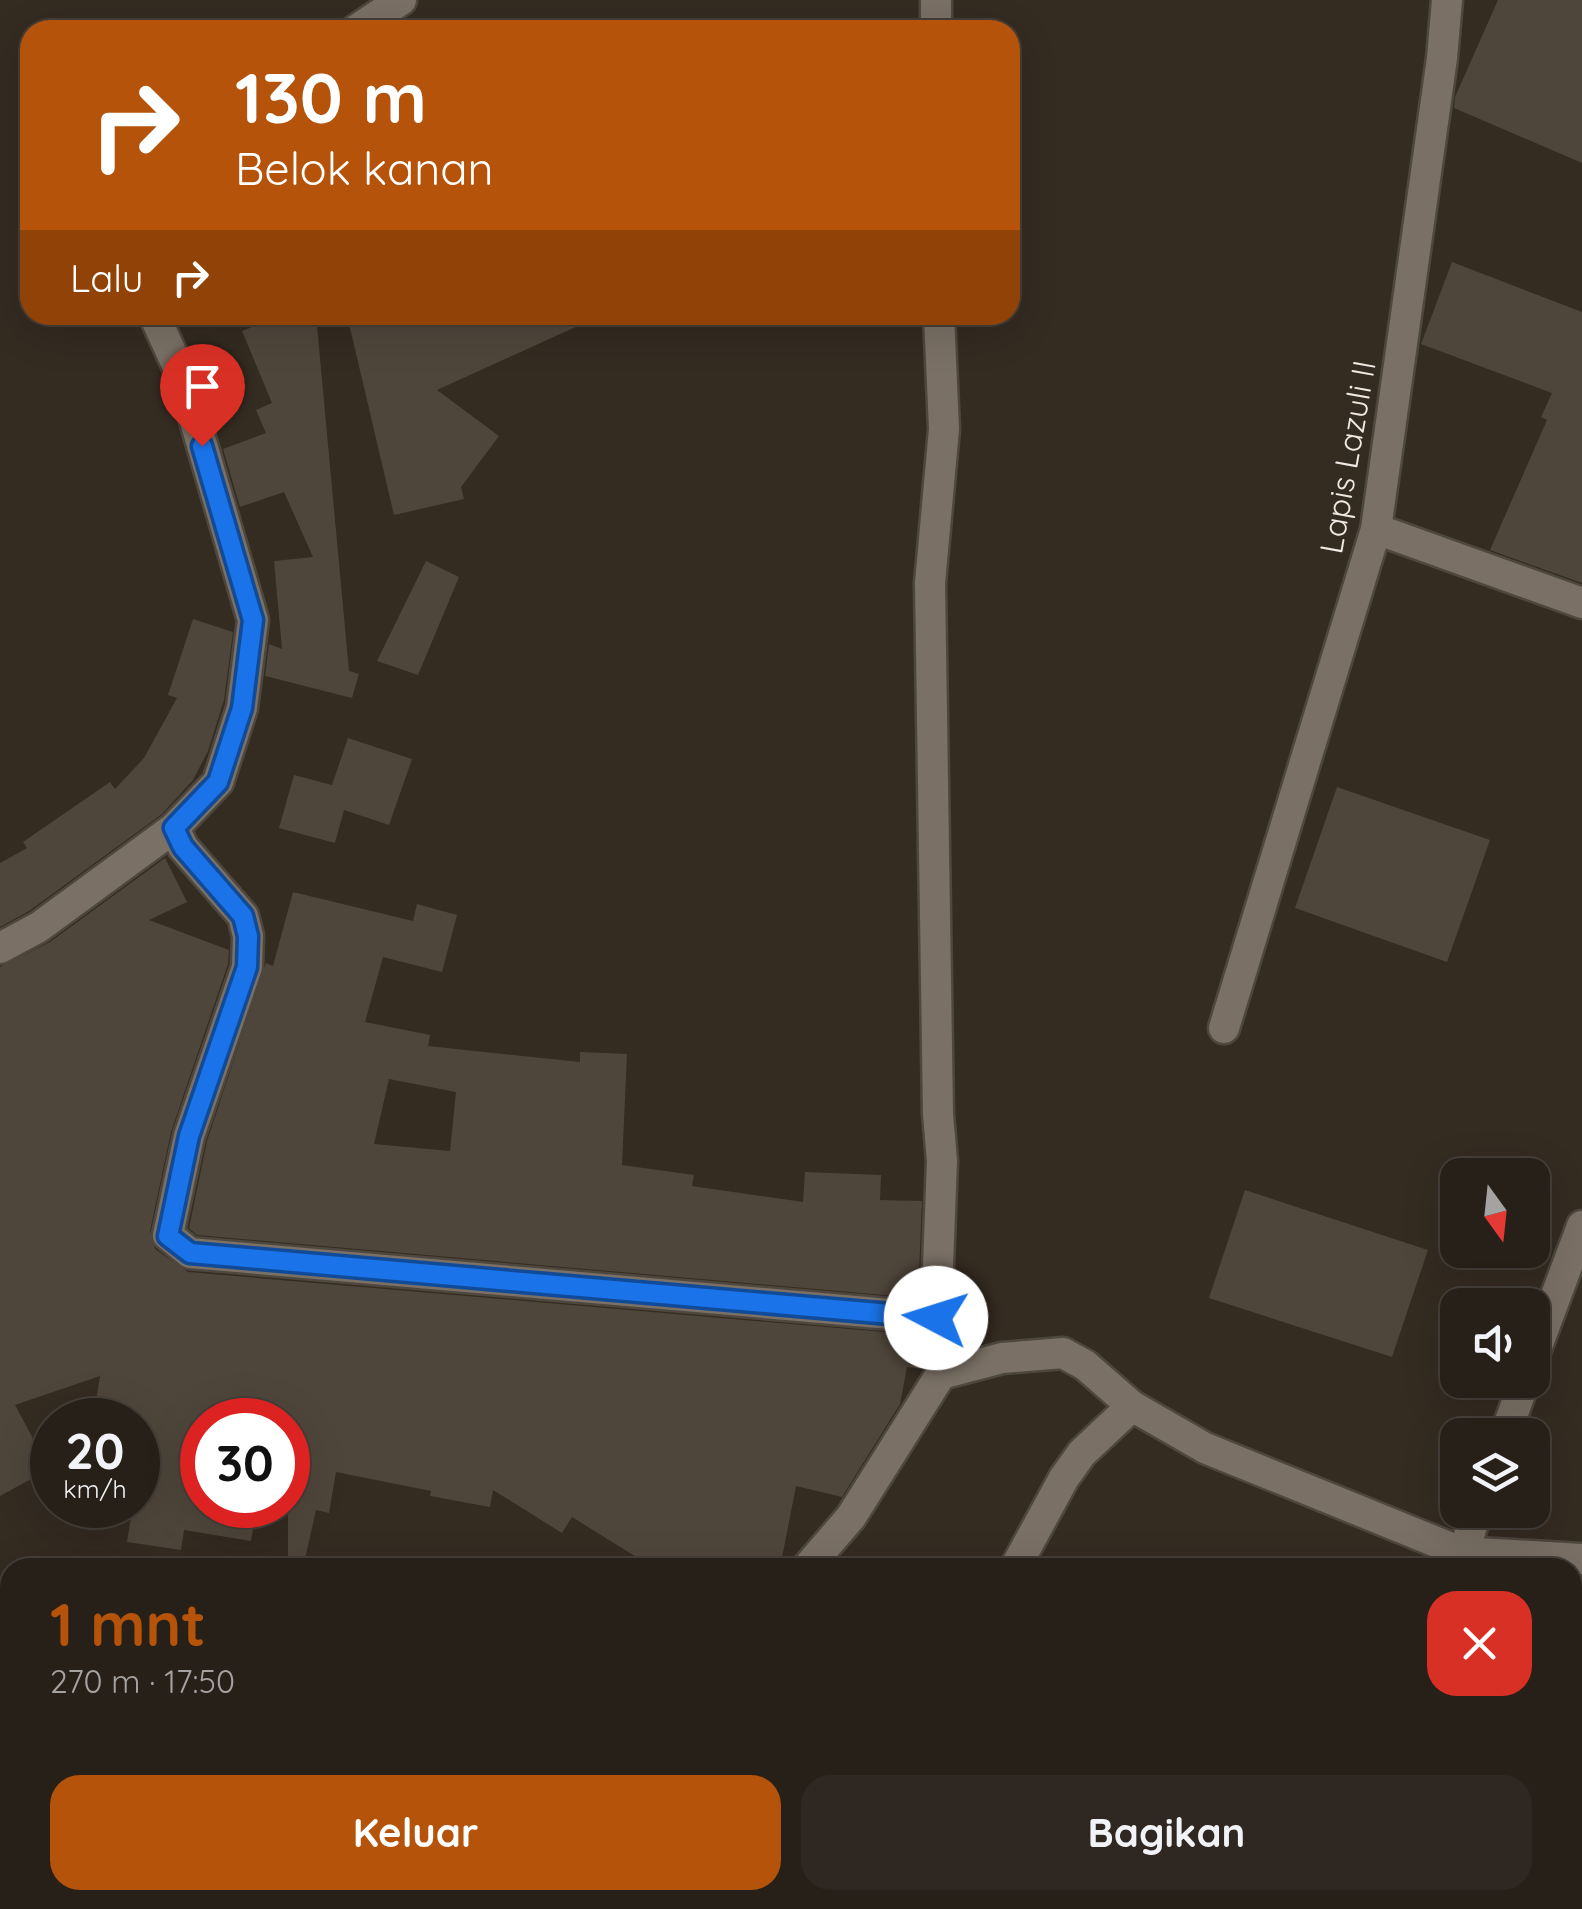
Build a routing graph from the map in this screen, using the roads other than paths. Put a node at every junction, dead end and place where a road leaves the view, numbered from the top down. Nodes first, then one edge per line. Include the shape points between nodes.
1 (401, 0) edge
2 (1447, 0) edge
3 (371, 20) edge
4 (159, 325) edge
5 (940, 325) edge
6 (1376, 529) junction
7 (1582, 603) edge
8 (174, 828) junction
9 (0, 948) edge
10 (1224, 1028) dead end
11 (1582, 1226) edge
12 (1550, 1312) edge
13 (936, 1318) junction
14 (941, 1374) junction
15 (1132, 1406) junction
16 (1471, 1528) edge
17 (816, 1558) edge
18 (1020, 1558) edge
19 (1455, 1558) edge
20 (1461, 1558) edge

1 - 3 street
2 - 6 street, Lapis Lazuli II
4 - 8 street via 182,376 253,620 242,708 218,782
5 - 13 street via 944,429 930,583 942,1161
6 - 7 street
6 - 10 street, Lapis Lazuli II
8 - 9 street
8 - 13 street via 243,916 248,936 247,967 189,1136 168,1236 190,1253
11 - 12 street
13 - 14 street
14 - 15 street via 1002,1358 1063,1353
14 - 17 street via 851,1517
15 - 18 street via 1082,1453
15 - 19 street via 1205,1448
16 - 20 street

